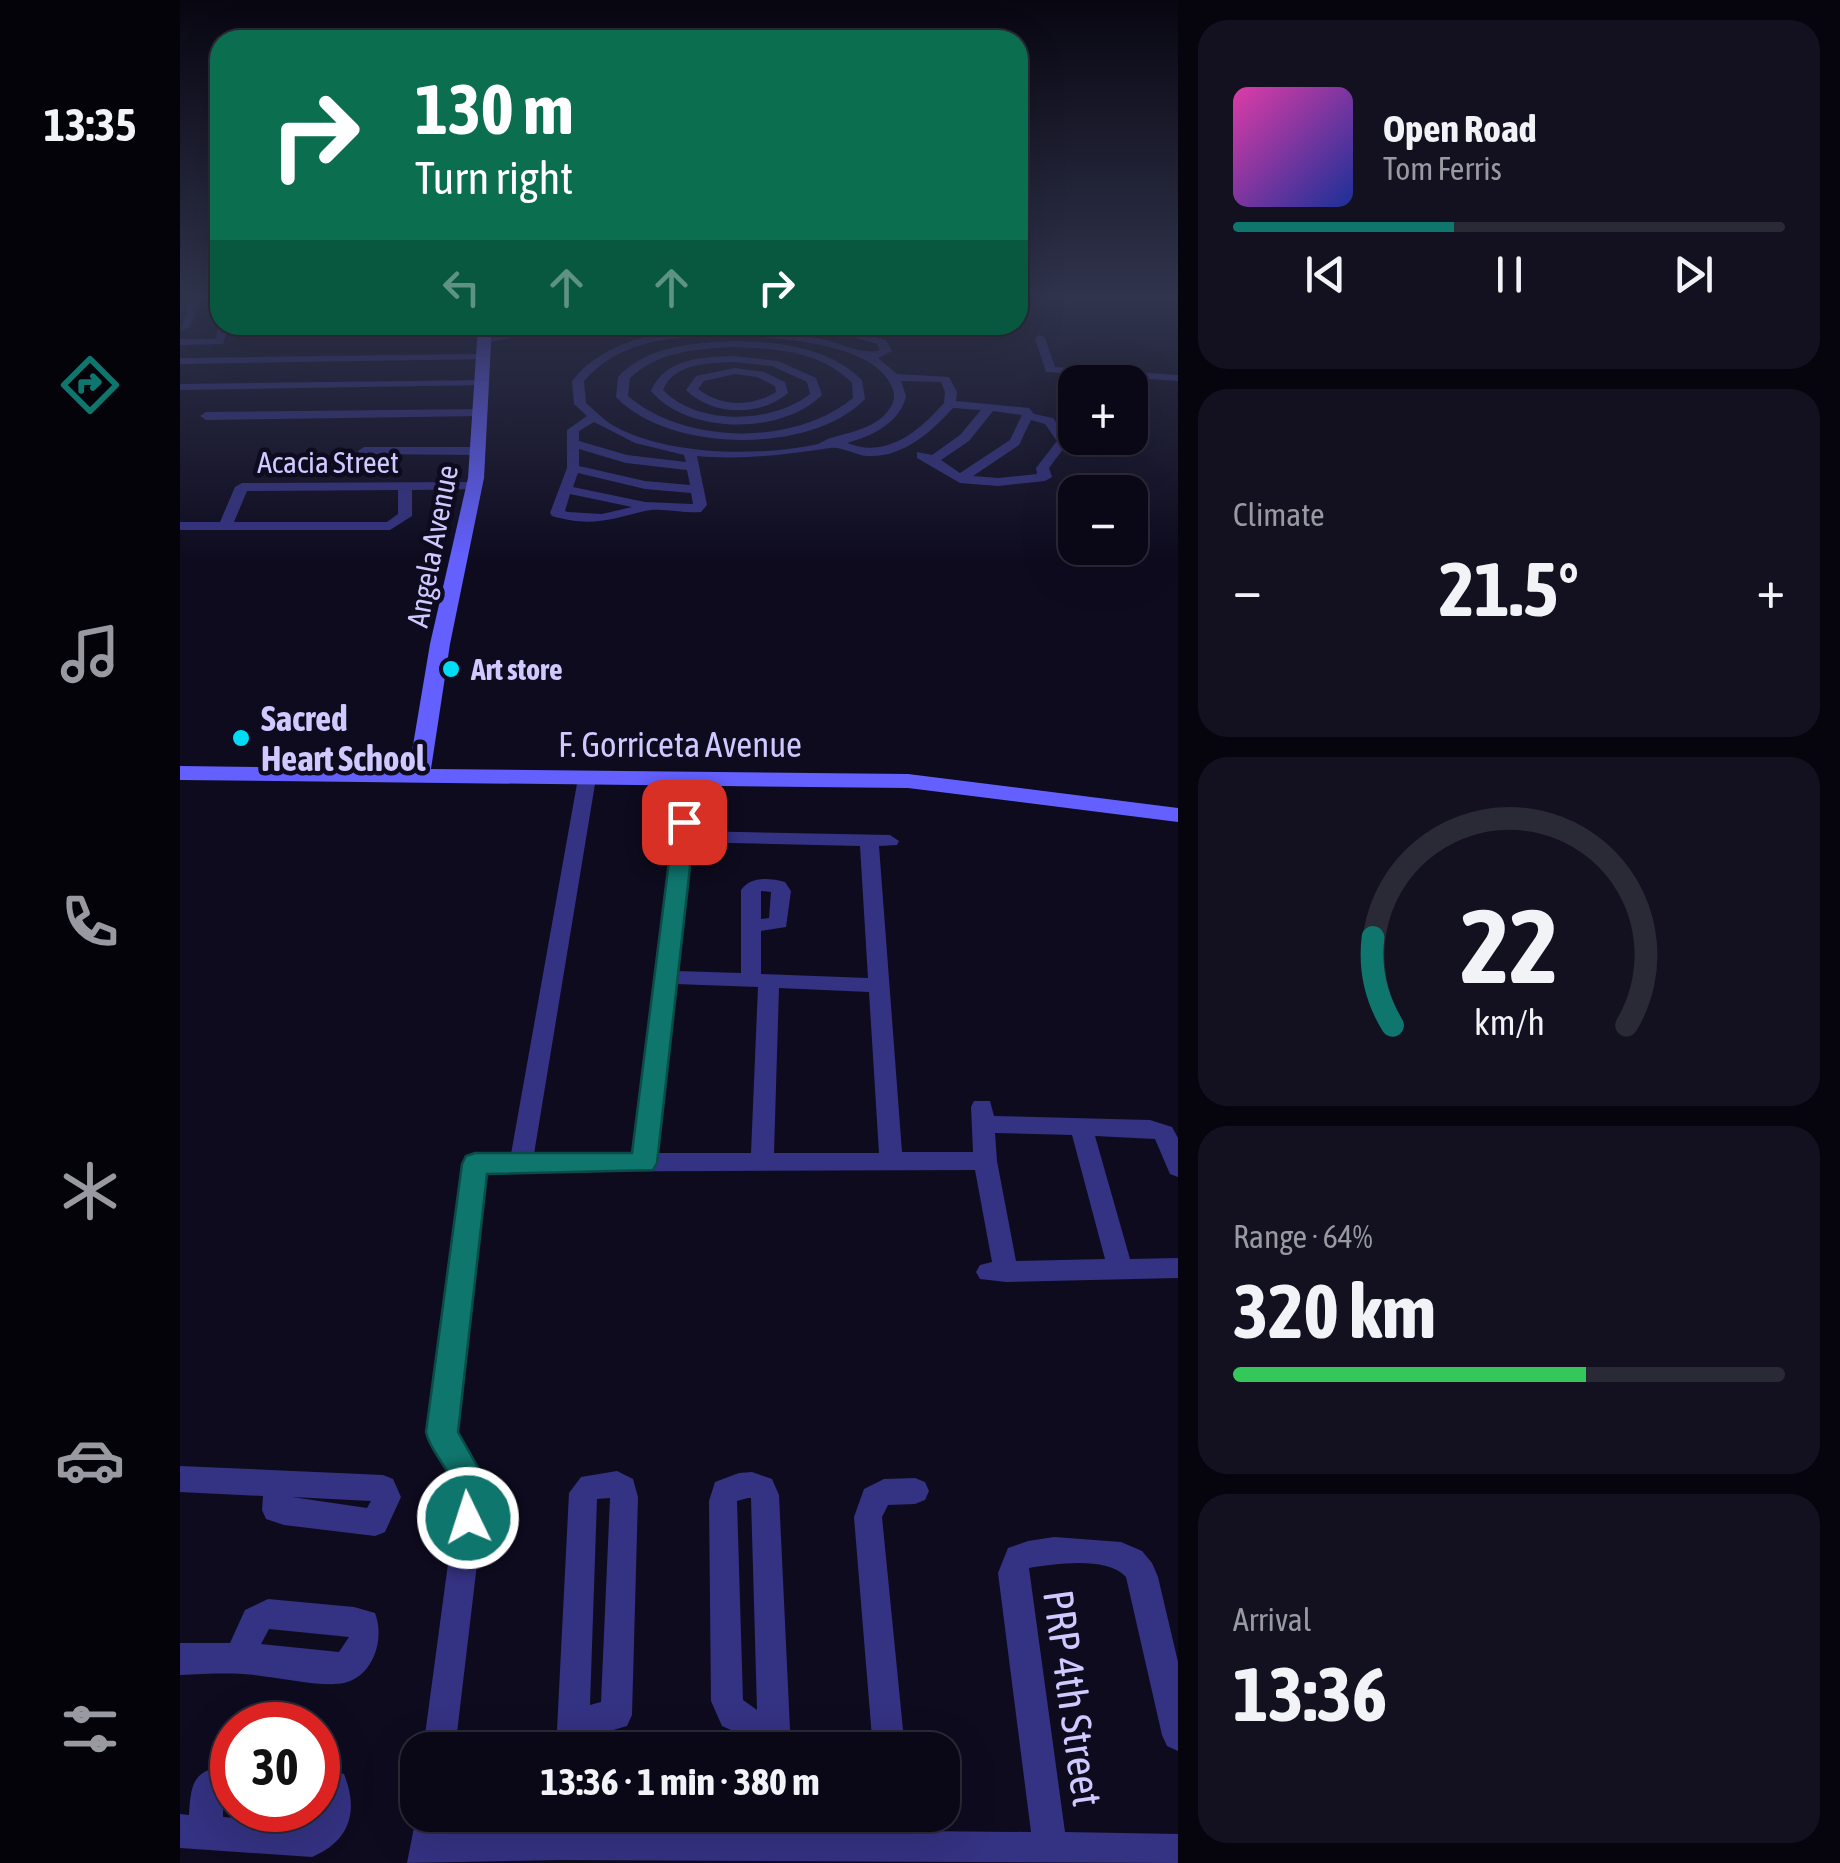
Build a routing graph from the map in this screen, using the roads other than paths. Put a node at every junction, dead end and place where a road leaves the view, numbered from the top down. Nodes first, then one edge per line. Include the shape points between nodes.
1 (483, 387) edge
2 (576, 387) edge
3 (623, 387) edge
4 (658, 387) edge
5 (694, 387) edge
6 (781, 387) edge
7 (816, 387) edge
8 (858, 387) edge
9 (896, 387) edge
10 (949, 387) edge
11 (762, 403) junction
12 (950, 404) junction
13 (989, 407) junction
14 (481, 412) junction
15 (785, 414) junction
16 (206, 416) dead end
17 (1030, 416) junction
18 (592, 418) junction
19 (809, 428) junction
20 (574, 444) junction
21 (836, 444) junction
22 (902, 445) junction
23 (364, 451) dead end
24 (478, 451) junction
25 (690, 451) junction
26 (932, 460) junction
27 (573, 468) junction
28 (692, 468) junction
29 (960, 479) junction
30 (474, 486) junction
31 (405, 487) junction
32 (565, 489) junction
33 (698, 490) junction
34 (644, 506) junction
35 (180, 526) edge
36 (226, 527) junction
37 (180, 773) edge
38 (419, 776) junction
39 (587, 778) junction
40 (1178, 815) edge
41 (752, 926) dead end
42 (666, 976) junction
43 (760, 980) junction
44 (878, 985) junction
45 (1081, 1126) junction
46 (521, 1162) junction
47 (985, 1162) junction
48 (644, 1163) junction
49 (762, 1163) junction
50 (891, 1163) junction
51 (1178, 1168) edge
52 (1120, 1268) junction
53 (1178, 1268) edge
54 (180, 1479) edge
55 (279, 1482) dead end
56 (915, 1491) dead end
57 (242, 1658) dead end
58 (180, 1659) edge
59 (441, 1732) edge
60 (887, 1732) edge
61 (1178, 1735) edge
62 (573, 1737) edge
63 (774, 1740) edge
64 (210, 1788) edge
65 (193, 1831) edge
66 (326, 1832) edge
67 (533, 1832) edge
68 (897, 1832) edge
69 (428, 1842) edge
70 (1050, 1848) junction
71 (1178, 1851) edge

1 - 14 main road, Angela Avenue
2 - 18 street
3 - 19 street via 622,397 644,416 687,429 741,435
4 - 15 street via 674,407 711,417
5 - 11 street via 700,398 718,404
6 - 11 street via 782,393
7 - 15 street via 810,402
8 - 19 street via 853,407
9 - 21 street via 900,399 890,416
10 - 12 street
11 - 15 street
12 - 13 street
12 - 22 street
13 - 17 street via 1026,410
13 - 26 street via 974,432
14 - 16 street
14 - 24 main road, Angela Avenue
15 - 19 street
17 - 29 street via 1015,442
17 - 29 street via 1049,421 1062,441 1042,468 1044,477
18 - 20 street via 573,430
18 - 25 street via 636,439
19 - 21 street
20 - 27 street
20 - 28 street
21 - 22 street via 863,455
21 - 25 street via 769,453
22 - 26 street
23 - 24 street
24 - 30 main road, Angela Avenue
25 - 28 street
26 - 29 street
27 - 32 street
27 - 33 street
28 - 33 street
30 - 31 street, Acacia Street
30 - 38 main road, Angela Avenue
31 - 36 street, Acacia Street via 242,488
31 - 36 street via 405,516 390,526
32 - 34 street
32 - 34 street via 556,512 563,516 594,518
33 - 34 street via 696,509
35 - 36 street
37 - 38 main road, F. Gorriceta Avenue
38 - 39 main road, F. Gorriceta Avenue
39 - 40 main road, F. Gorriceta Avenue via 908,781
39 - 46 street
41 - 43 street
42 - 43 street
42 - 44 street via 684,828 879,841
42 - 48 street
43 - 44 street
43 - 49 street
44 - 50 street
45 - 47 street via 984,1116
45 - 51 street via 1164,1134
45 - 52 street
46 - 48 street
46 - 59 street via 475,1164 442,1432 472,1488
47 - 50 street
47 - 52 street via 998,1272
48 - 49 street
49 - 50 street
52 - 53 street
54 - 55 street
56 - 60 street via 884,1492 874,1498 868,1517
57 - 58 street
61 - 70 street, PRP 4th Street via 1135,1563 1121,1556 1034,1551 1018,1558 1013,1573
62 - 62 street via 583,1493 617,1484 624,1497 616,1715
63 - 63 street via 766,1495 754,1485 735,1485 723,1501 727,1701 739,1721
64 - 65 street
65 - 66 street via 312,1840
67 - 69 street
68 - 70 street
70 - 71 street

